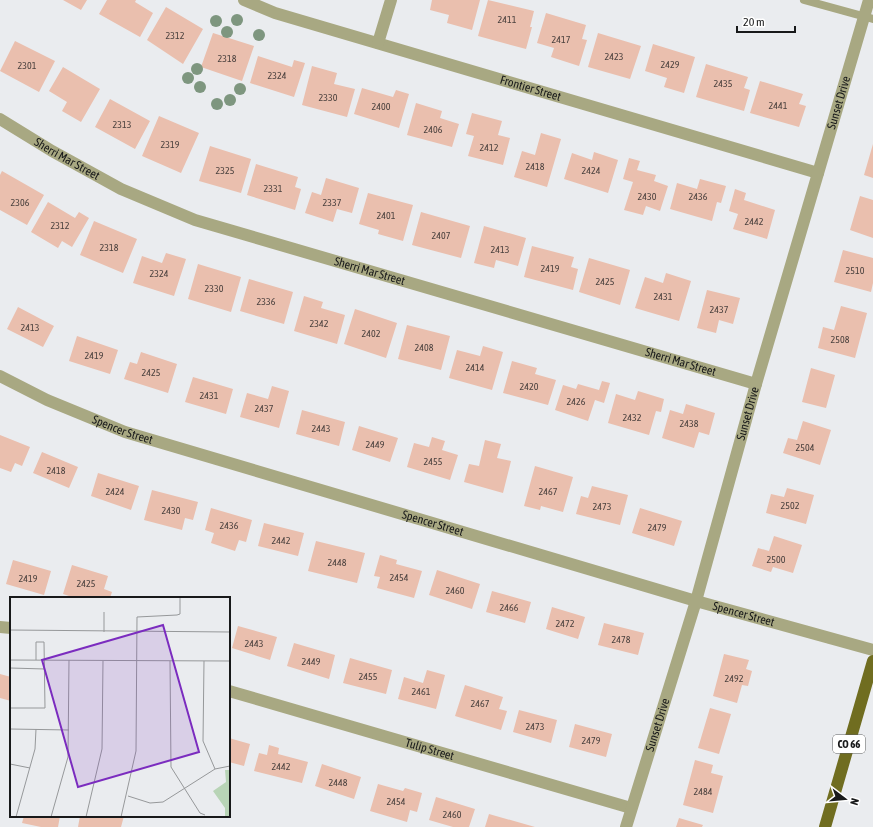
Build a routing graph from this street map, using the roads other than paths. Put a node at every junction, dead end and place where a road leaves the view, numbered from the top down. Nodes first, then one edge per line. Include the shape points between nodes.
1 (244, 0) edge
2 (391, 0) edge
3 (869, 0) edge
4 (809, 1) edge
5 (869, 18) edge
6 (378, 43) junction
7 (0, 118) edge
8 (818, 173) junction
9 (0, 376) edge
10 (756, 384) junction
11 (696, 601) junction
12 (0, 627) edge
13 (10, 628) edge
14 (873, 650) edge
15 (873, 660) edge
16 (230, 691) edge
17 (631, 808) junction
18 (626, 827) edge
19 (825, 827) edge

1 - 6 street, Frontier Street via 275,13
2 - 6 street
3 - 5 street, Sunset Drive
4 - 5 lane
5 - 8 street, Sunset Drive
6 - 8 street, Frontier Street
7 - 10 street, Sherri Mar Street via 52,151 121,189 195,220
8 - 10 street, Sunset Drive
9 - 11 street, Spencer Street via 47,400 125,432
10 - 11 street, Sunset Drive
11 - 14 street, Spencer Street
11 - 17 street, Sunset Drive
12 - 13 street
15 - 19 main road, CO 66
16 - 17 street, Tulip Street
17 - 18 street, Sunset Drive

